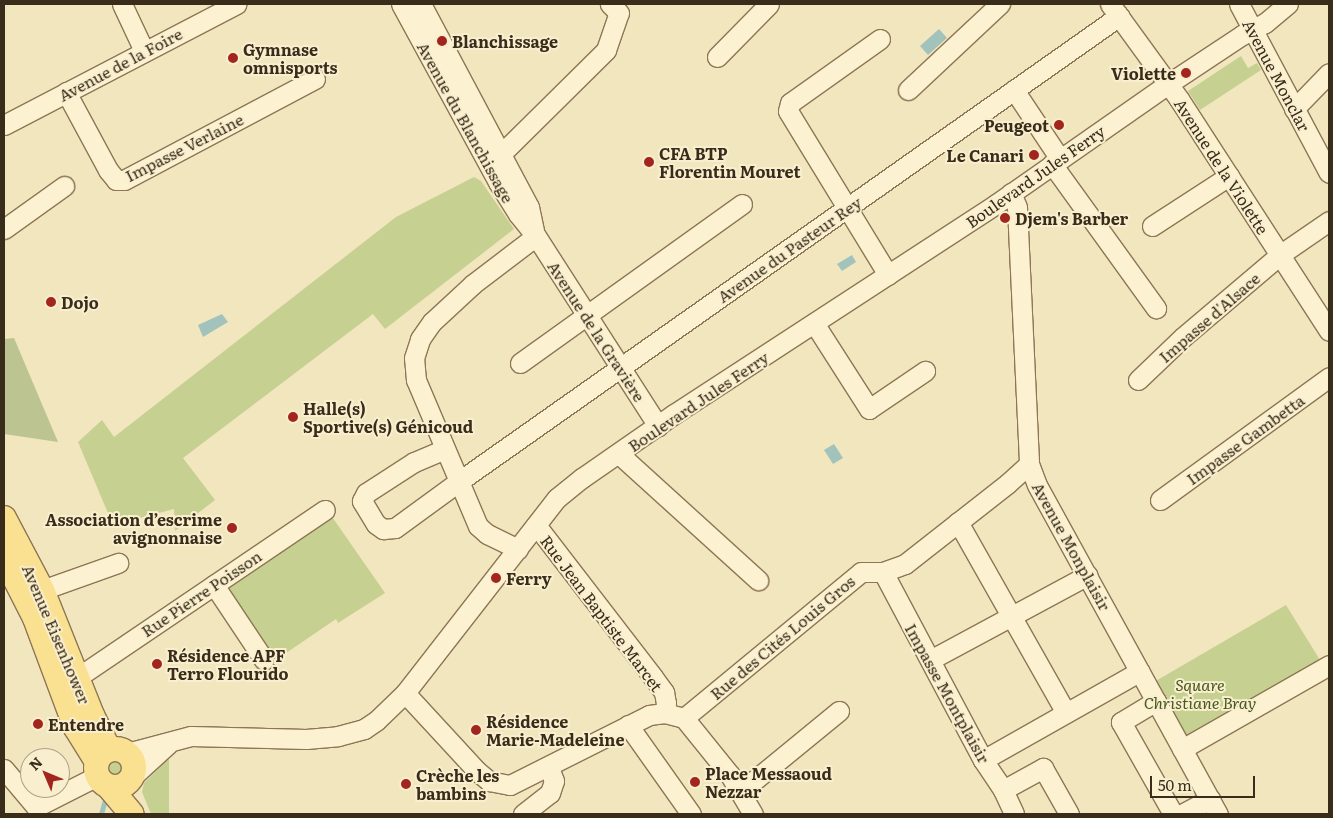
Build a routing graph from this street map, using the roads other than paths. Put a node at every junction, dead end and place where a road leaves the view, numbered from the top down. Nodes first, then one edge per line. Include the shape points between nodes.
1 (122, 4) edge
2 (236, 4) edge
3 (770, 4) edge
4 (1000, 4) edge
5 (1239, 4) edge
6 (1288, 4) edge
7 (411, 6) edge
8 (618, 7) edge
9 (1114, 10) edge
10 (1252, 29) junction
11 (880, 39) dead end
12 (144, 51) junction
13 (717, 57) dead end
14 (1329, 73) edge
15 (315, 79) dead end
16 (1168, 84) junction
17 (908, 90) dead end
18 (1014, 90) junction
19 (66, 92) junction
20 (1294, 108) junction
21 (4, 125) edge
22 (501, 154) junction
23 (1056, 161) junction
24 (1329, 173) edge
25 (1229, 176) junction
26 (64, 186) dead end
27 (1011, 193) junction
28 (742, 204) dead end
29 (846, 209) junction
30 (1329, 221) edge
31 (1152, 226) dead end
32 (4, 229) edge
33 (536, 236) junction
34 (1281, 254) junction
35 (888, 275) junction
36 (1156, 308) dead end
37 (587, 315) junction
38 (814, 323) junction
39 (1329, 331) edge
40 (520, 363) dead end
41 (620, 367) junction
42 (925, 371) dead end
43 (1329, 377) edge
44 (1138, 380) dead end
45 (658, 426) junction
46 (446, 449) junction
47 (619, 454) junction
48 (1029, 464) junction
49 (458, 482) junction
50 (1160, 500) dead end
51 (325, 510) dead end
52 (4, 518) edge
53 (958, 522) junction
54 (536, 525) junction
55 (518, 549) junction
56 (4, 558) edge
57 (118, 563) dead end
58 (883, 572) junction
59 (1088, 576) junction
60 (758, 580) dead end
61 (214, 585) junction
62 (42, 590) junction
63 (1011, 616) junction
64 (264, 660) dead end
65 (930, 660) junction
66 (1329, 665) edge
67 (1140, 671) junction
68 (78, 676) junction
69 (405, 693) junction
70 (1156, 701) junction
71 (839, 711) dead end
72 (664, 712) junction
73 (1066, 713) junction
74 (684, 718) junction
75 (628, 725) junction
76 (1182, 749) junction
77 (983, 760) junction
78 (549, 767) junction
79 (4, 769) edge
80 (114, 769) junction
81 (1003, 790) junction
82 (740, 792) junction
83 (1214, 807) edge
84 (35, 810) edge
85 (134, 814) edge
86 (523, 814) edge
87 (691, 814) edge
88 (753, 814) edge
89 (1014, 814) edge
90 (1069, 814) edge
91 (1173, 814) edge
92 (1182, 814) edge

1 - 12 street
2 - 12 street, Avenue de la Foire
3 - 13 street
4 - 17 street
5 - 10 street, Avenue Monclar
6 - 10 street, Boulevard Jules Ferry
7 - 22 street, Avenue du Blanchissage
7 - 33 street, Avenue du Blanchissage via 451,98 498,182
8 - 22 street via 612,40 606,50
9 - 16 street, Avenue de la Violette
9 - 18 street, Avenue du Pasteur Rey
10 - 16 street, Boulevard Jules Ferry
10 - 20 street, Avenue Monclar
11 - 29 street via 790,103 788,111
12 - 19 street, Avenue de la Foire
14 - 20 street
15 - 19 street, Impasse Verlaine via 124,180 116,180 108,170
16 - 23 street, Boulevard Jules Ferry
16 - 25 street, Avenue de la Violette
18 - 23 street
18 - 29 street, Avenue du Pasteur Rey
19 - 21 street, Avenue de la Foire
20 - 24 street, Avenue Monclar
22 - 33 street, Avenue du Blanchissage via 529,207
23 - 27 street, Boulevard Jules Ferry
23 - 36 street
25 - 31 street
25 - 34 street, Avenue de la Violette
26 - 32 street
27 - 35 street, Boulevard Jules Ferry
27 - 48 street, Avenue Monplaisir via 1017,207
28 - 37 street
29 - 35 street
29 - 41 street, Avenue du Pasteur Rey
30 - 34 street, Impasse d'Alsace
33 - 37 street, Avenue de la Gravière
33 - 46 street via 473,284 432,322 420,339 414,358 416,380
34 - 39 street, Avenue de la Violette
34 - 44 street, Impasse d'Alsace
35 - 38 street, Boulevard Jules Ferry
37 - 40 street
37 - 41 street, Avenue de la Gravière
38 - 42 street via 869,409
38 - 45 street, Boulevard Jules Ferry
41 - 45 street, Avenue de la Gravière
41 - 49 street, Avenue du Pasteur Rey
43 - 50 street, Impasse Gambetta
45 - 47 street, Boulevard Jules Ferry
46 - 49 street
46 - 49 street, Avenue du Pasteur Rey via 414,462 388,478 366,493 362,501 376,524 383,529 395,528
47 - 54 street, Boulevard Jules Ferry via 557,498
47 - 60 street
48 - 53 street, Rue des Cités Louis Gros
48 - 59 street, Avenue Monplaisir via 1037,486
49 - 55 street via 478,526
51 - 61 street, Rue Pierre Poisson
52 - 62 main road, Avenue Eisenhower
53 - 58 street, Rue des Cités Louis Gros via 905,564
53 - 63 street
54 - 55 street, Boulevard Jules Ferry
54 - 72 street, Rue Jean Baptiste Marcet via 658,684 666,703
55 - 69 street, Boulevard Jules Ferry
56 - 80 main road, Avenue Eisenhower via 35,618 76,728
57 - 62 street
58 - 65 street, Impasse Montplaisir
58 - 74 street, Rue des Cités Louis Gros via 861,572
59 - 63 street
59 - 67 street, Avenue Monplaisir
61 - 64 street
61 - 68 street, Rue Pierre Poisson
62 - 68 main road, Avenue Eisenhower
63 - 65 street
63 - 73 street
65 - 77 street, Impasse Montplaisir
66 - 76 street
67 - 70 street, Avenue Monplaisir
67 - 73 street
68 - 80 main road, Avenue Eisenhower
69 - 78 street via 488,781 510,785
69 - 80 street, Boulevard Jules Ferry via 376,721 352,734 306,739 191,736
70 - 76 street, Avenue Monplaisir
70 - 91 street via 1121,722
71 - 82 street
72 - 74 street, Rue Jean Baptiste Marcet
72 - 75 street
73 - 77 street
74 - 82 street
75 - 78 street
75 - 87 street
76 - 83 street, Avenue Monplaisir
77 - 81 street, Impasse Montplaisir
78 - 86 street via 554,781 550,793
79 - 84 street
80 - 84 street, Boulevard Jules Ferry
80 - 85 main road, Avenue Eisenhower
81 - 89 street, Impasse Montplaisir
81 - 90 street via 1043,768
82 - 88 street
83 - 92 street

